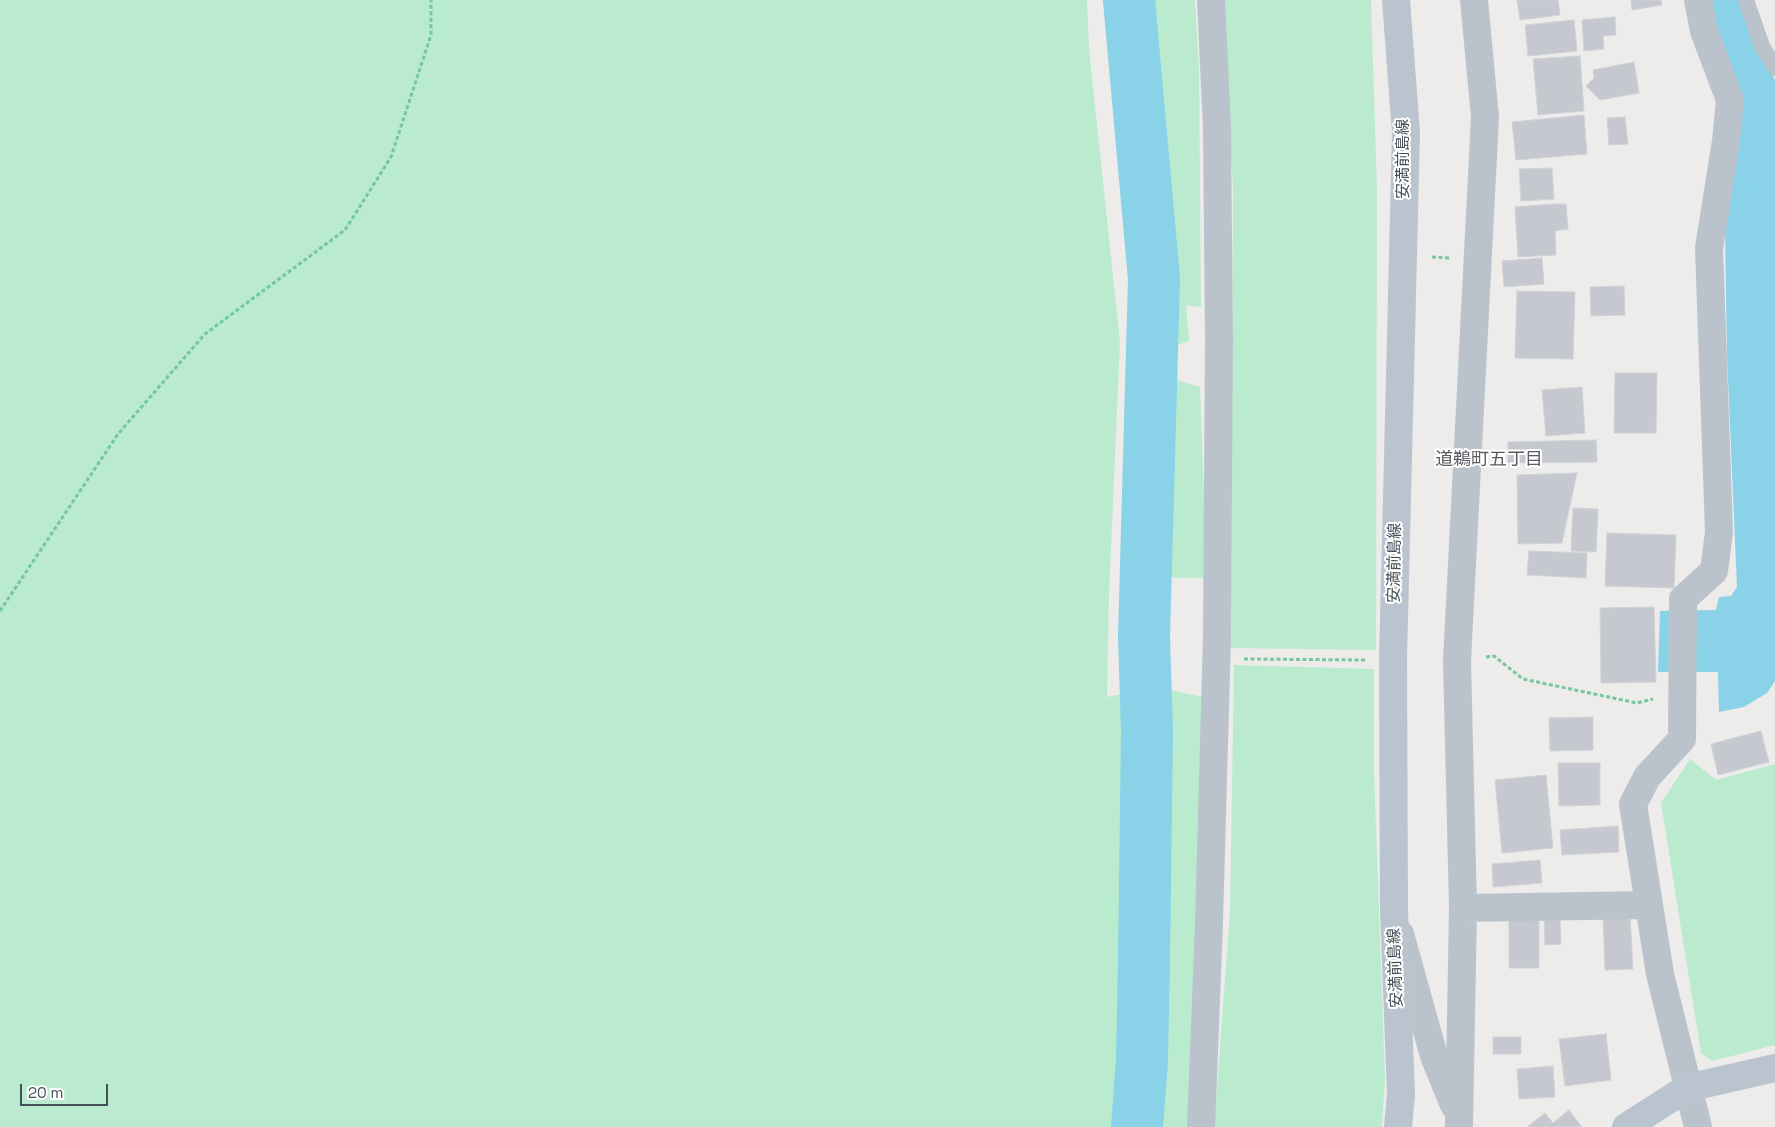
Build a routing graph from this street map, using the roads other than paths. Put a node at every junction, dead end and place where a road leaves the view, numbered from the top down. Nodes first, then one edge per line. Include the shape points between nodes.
1 (1211, 0) edge
2 (1396, 0) edge
3 (1474, 0) edge
4 (1698, 0) edge
5 (1746, 0) edge
6 (1775, 68) edge
7 (1649, 905) junction
8 (1463, 908) junction
9 (1394, 910) junction
10 (1775, 1068) edge
11 (1687, 1088) junction
12 (1459, 1122) edge
13 (1201, 1127) edge
14 (1398, 1127) edge
15 (1626, 1127) edge
16 (1698, 1127) edge

1 - 13 street via 1217,128 1219,330 1215,659
2 - 9 main road, 安満前島線 via 1406,132 1393,660
3 - 8 street via 1485,117 1457,661
4 - 7 street via 1704,31 1730,100 1709,248 1719,532 1714,571 1682,599 1682,739 1647,777 1633,804
5 - 6 lane via 1762,46
7 - 8 street
7 - 11 street via 1660,974
8 - 12 street
9 - 12 street via 1434,1056
9 - 14 main road, 安満前島線 via 1401,1094
10 - 11 main road
11 - 15 main road
11 - 16 street

